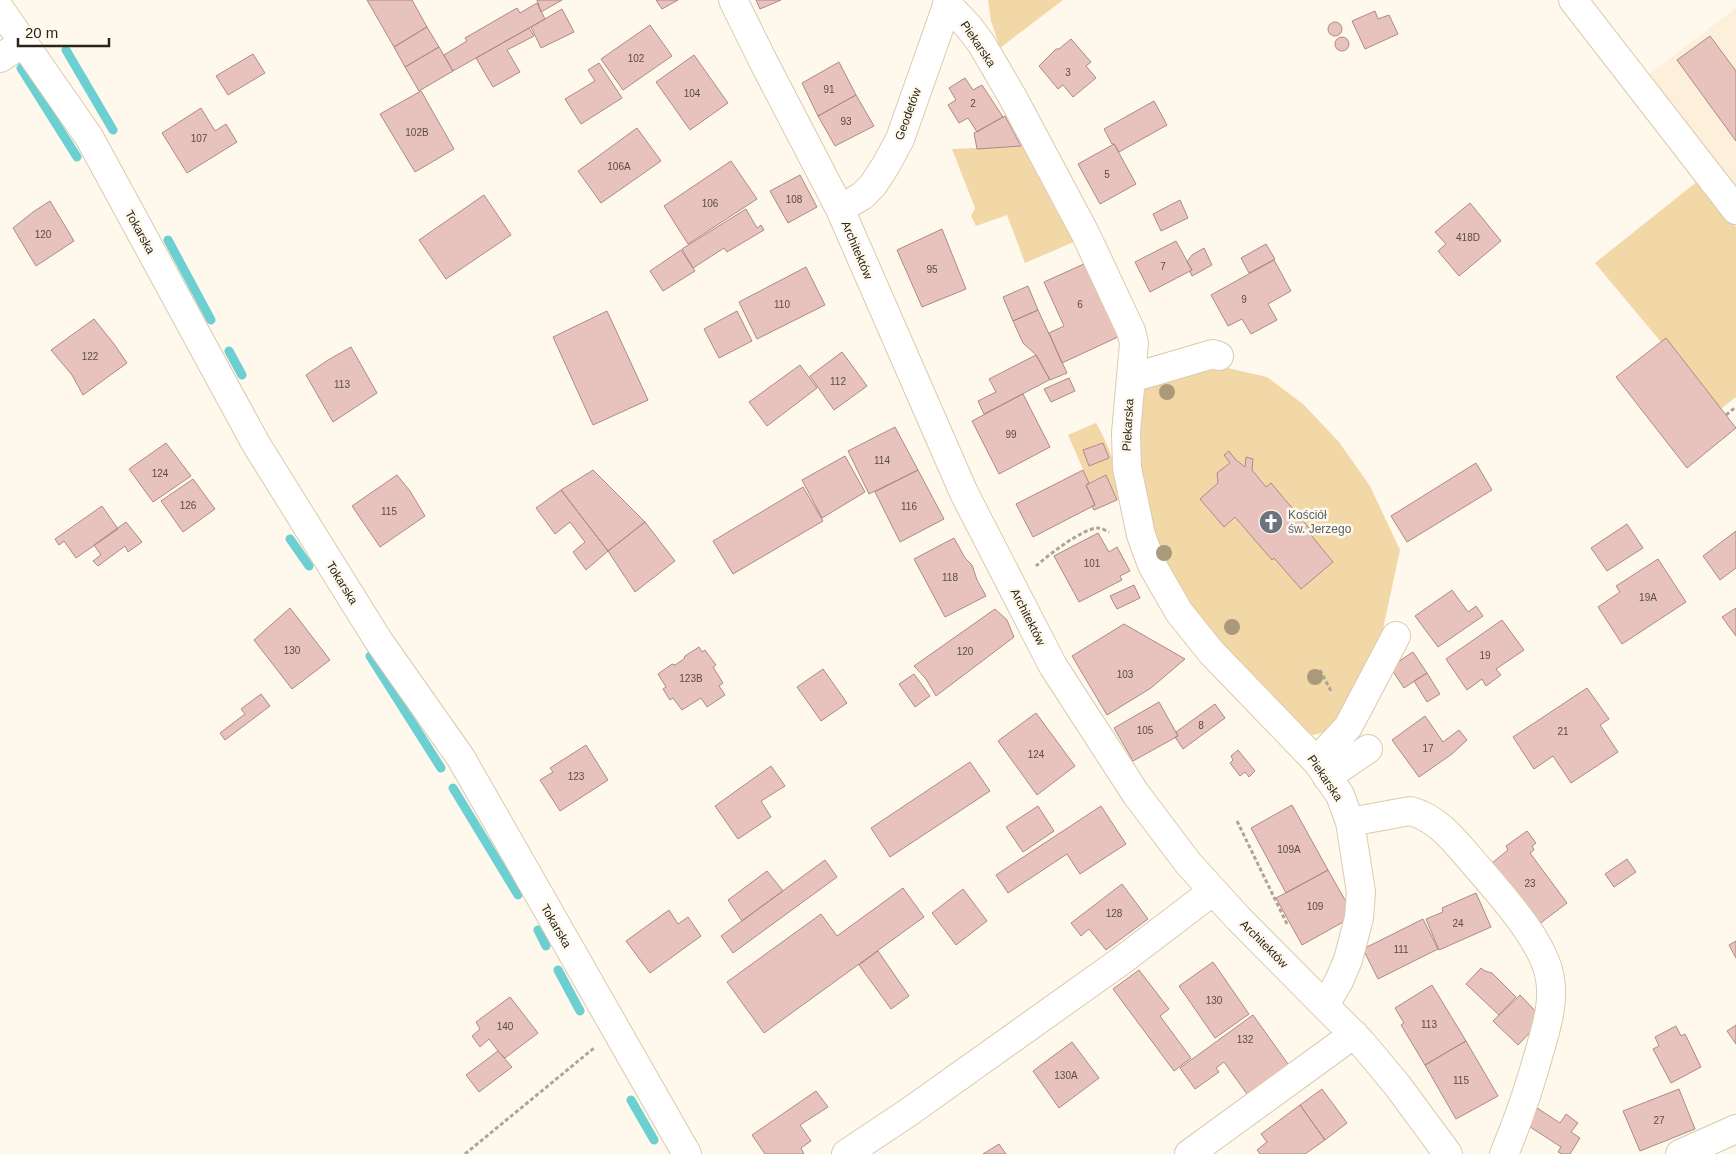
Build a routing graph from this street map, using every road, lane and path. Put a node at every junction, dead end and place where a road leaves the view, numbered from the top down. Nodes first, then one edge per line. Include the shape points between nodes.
1 (732, 0) edge
2 (1573, 0) edge
3 (948, 2) edge
4 (0, 9) edge
5 (24, 42) junction
6 (0, 58) edge
7 (840, 209) junction
8 (1736, 210) edge
9 (1218, 356) dead end
10 (1131, 378) junction
11 (1736, 407) edge
12 (1726, 415) dead end
13 (1114, 538) dead end
14 (1032, 570) dead end
15 (1396, 636) dead end
16 (1368, 749) dead end
17 (1321, 769) junction
18 (1237, 821) dead end
19 (1350, 822) junction
20 (1213, 891) junction
21 (1289, 929) dead end
22 (1325, 1005) junction
23 (615, 1030) junction
24 (1354, 1034) junction
25 (1736, 1129) edge
26 (465, 1154) edge
27 (687, 1154) edge
28 (846, 1154) edge
29 (1189, 1154) edge
30 (1448, 1154) edge
31 (1504, 1154) edge
32 (1680, 1154) edge

1 - 7 street, Architektów
2 - 8 street
3 - 7 street, Geodetów via 900,139 873,185
3 - 10 street, Piekarska via 980,43 1012,96 1086,233 1131,330 1134,343
4 - 5 street, Tokarska
5 - 6 street
5 - 23 street, Tokarska via 89,137 256,444 378,640 461,758
7 - 20 street, Architektów via 964,493 1053,666 1136,794
9 - 10 street via 1213,354
10 - 17 street, Piekarska via 1126,433 1127,468 1140,535 1152,565 1179,612 1211,652
11 - 12 path
13 - 14 path via 1099,528 1089,530 1051,553
15 - 17 street via 1348,727
16 - 17 street
17 - 19 street, Piekarska via 1340,795
18 - 21 path
19 - 22 street, Piekarska via 1361,892 1359,918 1348,960
19 - 31 street via 1410,811 1420,813 1445,830 1505,899 1539,949 1550,979 1550,1013 1533,1076
20 - 22 street, Architektów
20 - 28 street via 1105,973
22 - 24 street, Architektów
23 - 26 path
23 - 27 street, Tokarska
24 - 29 street
24 - 30 street, Architektów
25 - 32 street

